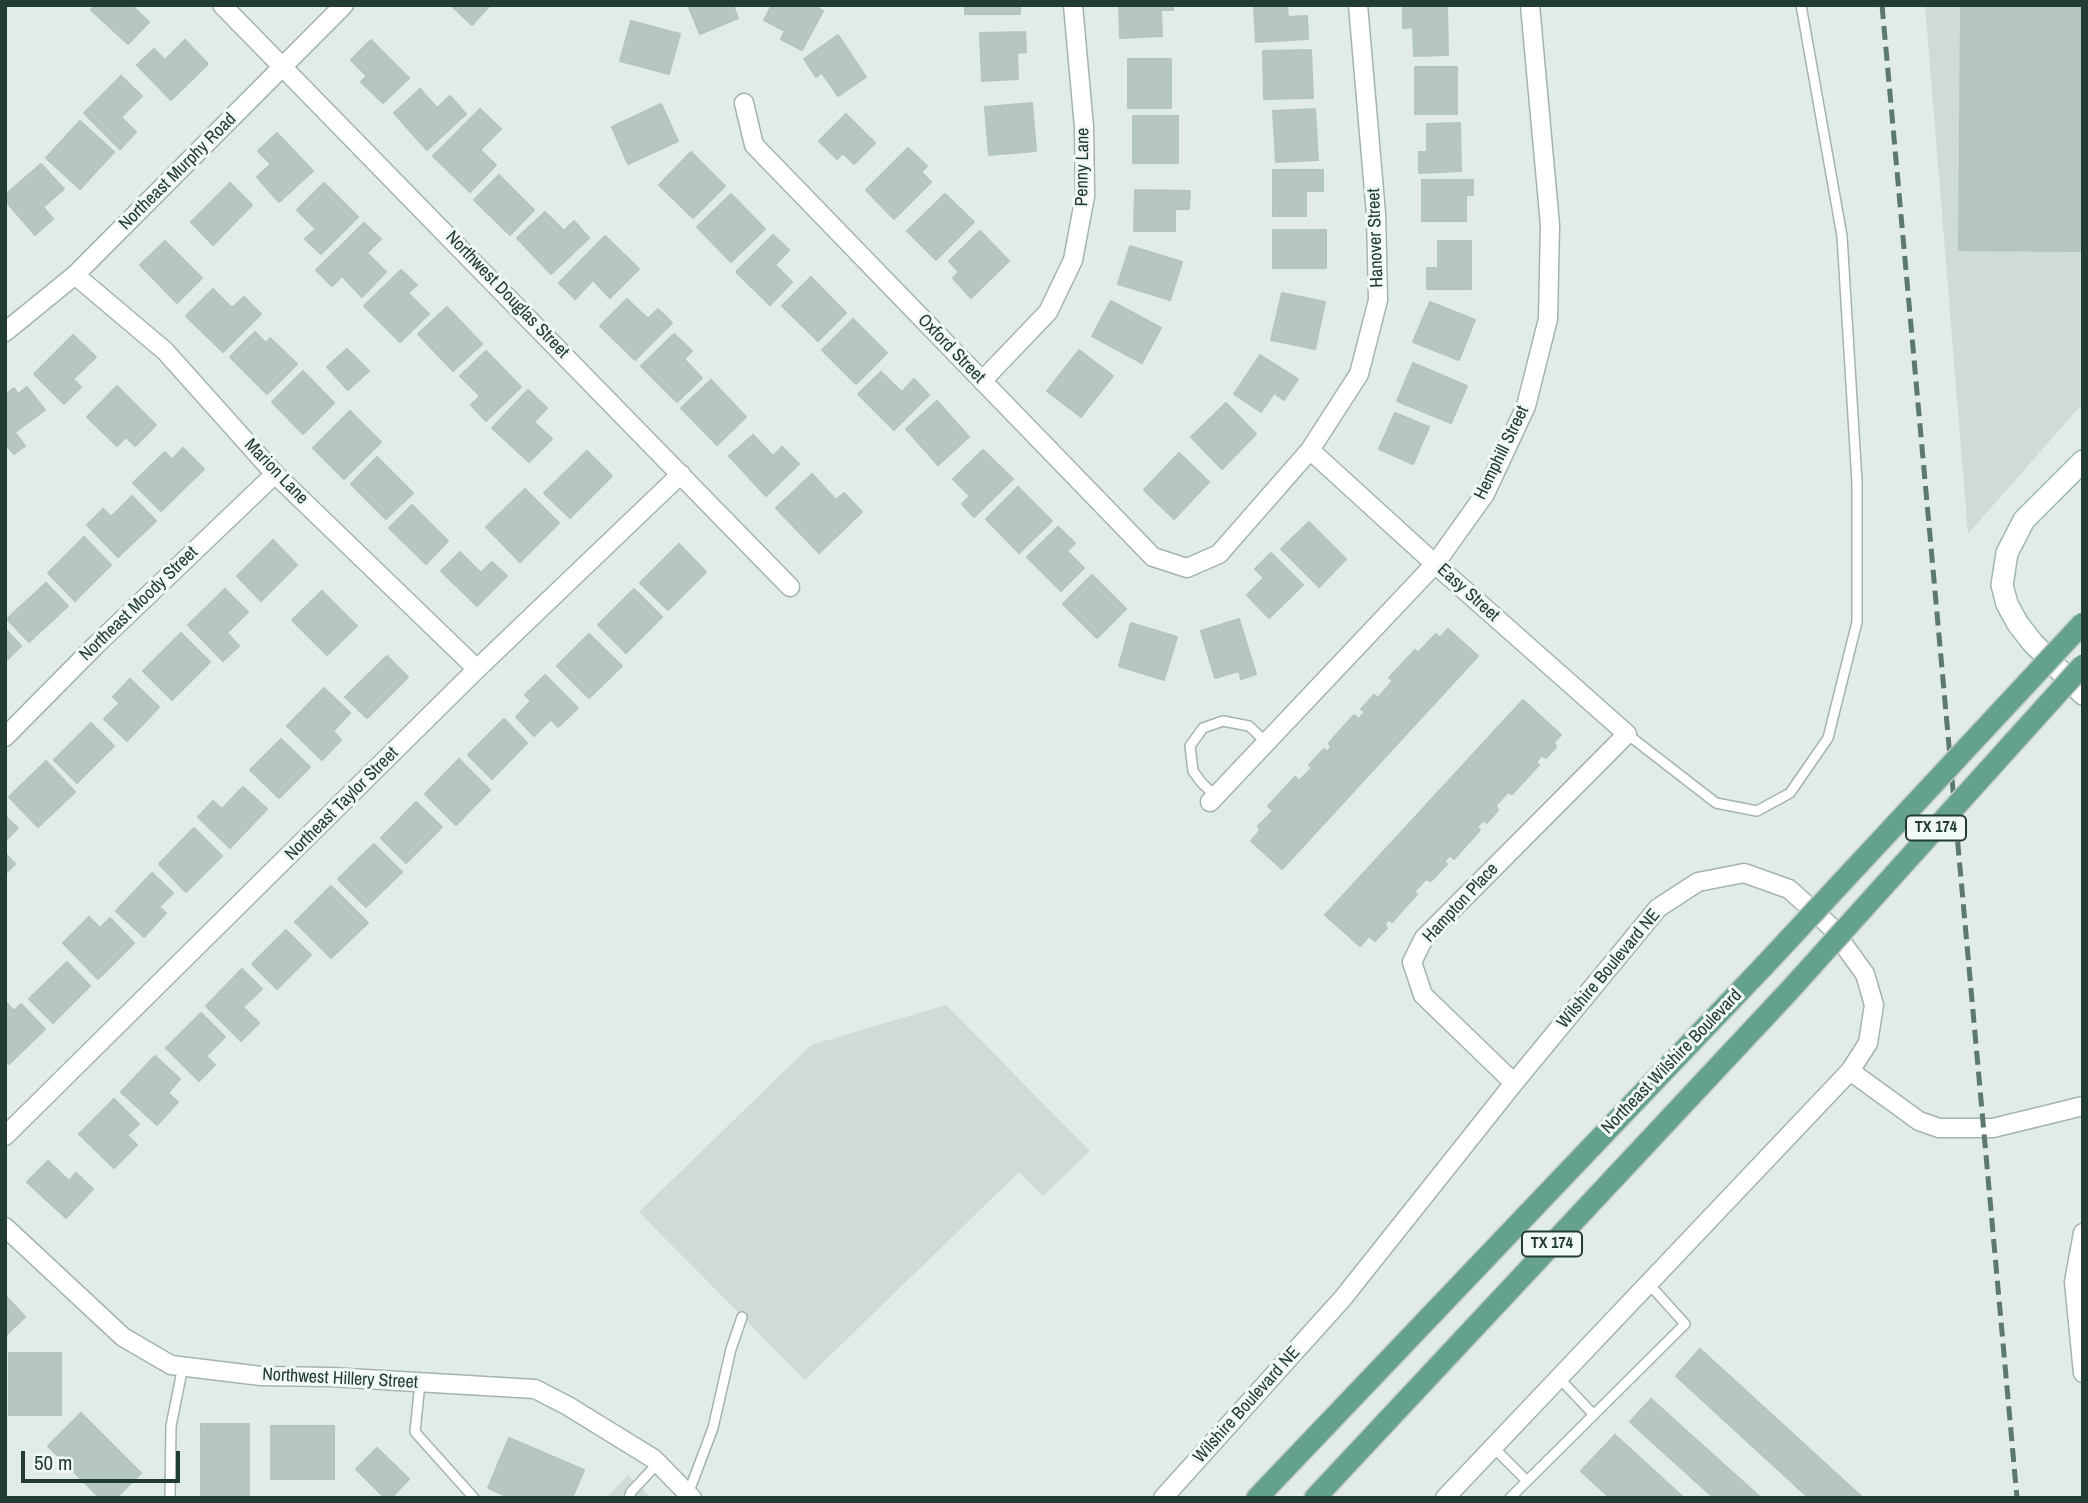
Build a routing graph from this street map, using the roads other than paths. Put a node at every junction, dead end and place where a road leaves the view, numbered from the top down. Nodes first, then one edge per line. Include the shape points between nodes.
1 (222, 5) edge
2 (344, 5) edge
3 (1073, 5) edge
4 (1358, 5) edge
5 (1530, 5) edge
6 (1801, 5) edge
7 (283, 67) junction
8 (744, 103) dead end
9 (75, 275) junction
10 (5, 332) edge
11 (982, 381) junction
12 (1310, 450) junction
13 (2083, 461) edge
14 (275, 474) junction
15 (681, 474) junction
16 (1435, 564) junction
17 (1187, 568) joint
18 (790, 587) dead end
19 (2083, 623) edge
20 (2083, 665) edge
21 (477, 669) junction
22 (2083, 694) edge
23 (1627, 734) junction
24 (5, 737) edge
25 (1266, 742) junction
26 (1212, 799) joint
27 (1850, 1072) junction
28 (1514, 1083) junction
29 (2083, 1106) edge
30 (5, 1136) edge
31 (5, 1227) edge
32 (2083, 1233) edge
33 (1648, 1284) junction
34 (742, 1317) dead end
35 (183, 1366) junction
36 (2083, 1373) edge
37 (1559, 1378) junction
38 (420, 1383) junction
39 (1594, 1415) junction
40 (1493, 1447) junction
41 (658, 1463) junction
42 (1527, 1481) junction
43 (690, 1496) edge
44 (170, 1498) edge
45 (474, 1498) edge
46 (629, 1498) edge
47 (1163, 1498) edge
48 (1257, 1498) edge
49 (1315, 1498) edge
50 (1445, 1498) edge
51 (1510, 1498) edge

1 - 7 street, Northwest Douglas Street
2 - 7 street, Northeast Murphy Road
3 - 11 street, Penny Lane via 1085,196 1073,260 1048,312
4 - 12 street, Hanover Street via 1376,214 1378,300 1359,374
5 - 16 street, Hemphill Street via 1550,225 1548,319 1526,406 1485,494
6 - 23 lane via 1842,236 1857,482 1857,622 1828,738 1790,793 1757,811 1716,803
7 - 9 street, Northeast Murphy Road
7 - 15 street, Northwest Douglas Street
8 - 11 street, Oxford Street via 754,145
9 - 10 street, Northeast Murphy Road
9 - 14 street, Marion Lane via 166,351
11 - 17 street, Oxford Street via 1153,557
12 - 16 street, Easy Street
12 - 17 street, Hanover Street via 1219,554
13 - 22 main road via 2024,520 2007,553 2002,585 2018,624
14 - 21 street, Marion Lane
14 - 24 street, Northeast Moody Street
15 - 18 street, Northwest Douglas Street
15 - 21 street, Northeast Taylor Street
16 - 23 street, Easy Street
16 - 25 street, Hemphill Street
19 - 48 main road, Northeast Wilshire Boulevard, bridge
20 - 49 main road, Northeast Wilshire Boulevard / TX 174, bridge via 1789,991
21 - 30 street, Northeast Taylor Street
23 - 28 street, Hampton Place via 1424,938 1412,962 1423,995
25 - 26 street, Hemphill Street
25 - 26 lane via 1249,726 1223,721 1203,727 1190,746 1193,771
27 - 28 street, Wilshire Boulevard NE via 1868,1044 1874,1004 1865,974 1830,926 1790,889 1744,873 1698,882 1658,908
27 - 29 street via 1919,1121 1939,1128 1993,1128
27 - 33 street, Wilshire Boulevard NE
28 - 47 street, Wilshire Boulevard NE via 1343,1298
31 - 35 street, Northwest Hillery Street via 123,1337 171,1365
32 - 36 street via 2074,1282
33 - 37 street, Wilshire Boulevard NE
33 - 39 lane via 1685,1324
34 - 43 lane
35 - 38 street, Northwest Hillery Street via 261,1376
35 - 44 lane via 171,1426
37 - 39 lane
37 - 40 street, Wilshire Boulevard NE
38 - 41 street, Northwest Hillery Street via 535,1390
38 - 45 lane via 415,1432
39 - 42 lane
40 - 42 lane
40 - 50 street, Wilshire Boulevard NE
41 - 43 street, Northwest Hillery Street
41 - 46 lane
42 - 51 lane

